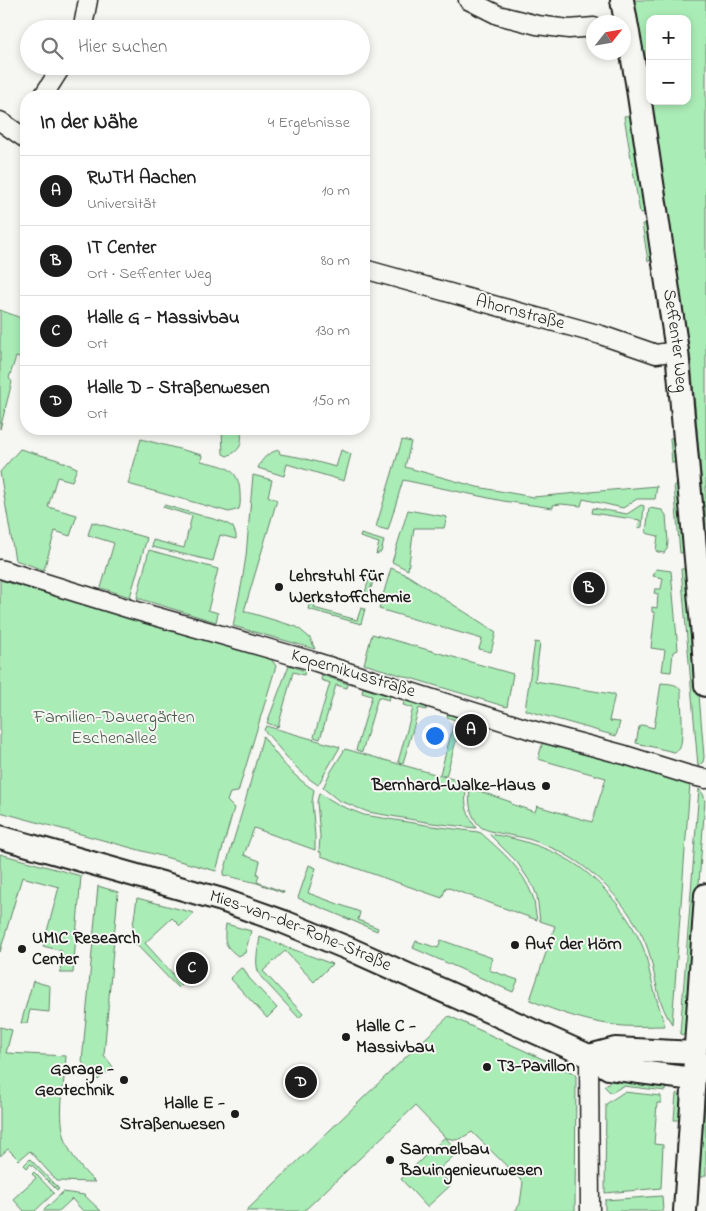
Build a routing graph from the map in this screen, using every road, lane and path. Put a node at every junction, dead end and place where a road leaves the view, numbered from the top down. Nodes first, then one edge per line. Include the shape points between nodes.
1 (88, 0) edge
2 (468, 0) edge
3 (622, 0) edge
4 (624, 15) edge
5 (84, 20) edge
6 (586, 28) edge
7 (631, 56) edge
8 (57, 75) edge
9 (48, 90) edge
10 (0, 121) edge
11 (20, 130) edge
12 (370, 271) edge
13 (677, 350) junction
14 (0, 569) edge
15 (706, 685) edge
16 (706, 779) edge
17 (0, 837) edge
18 (706, 896) edge
19 (695, 1053) junction
20 (589, 1056) junction
21 (693, 1079) junction
22 (590, 1211) edge
23 (685, 1211) edge

1 - 5 street
2 - 6 street via 498,15 537,25
3 - 4 street, Seffenter Weg
7 - 13 street, Seffenter Weg
8 - 9 street
10 - 11 street
12 - 13 street, Ahornstraße via 601,335 656,354
13 - 15 street, Seffenter Weg
14 - 16 street, Kopernikusstraße via 528,729
17 - 20 street, Mies-van-der-Rohe-Straße via 222,900 284,922
18 - 19 street
19 - 20 street via 615,1049
19 - 21 street
20 - 21 street, Mies-van-der-Rohe-Straße via 609,1068
20 - 22 street
21 - 23 street

